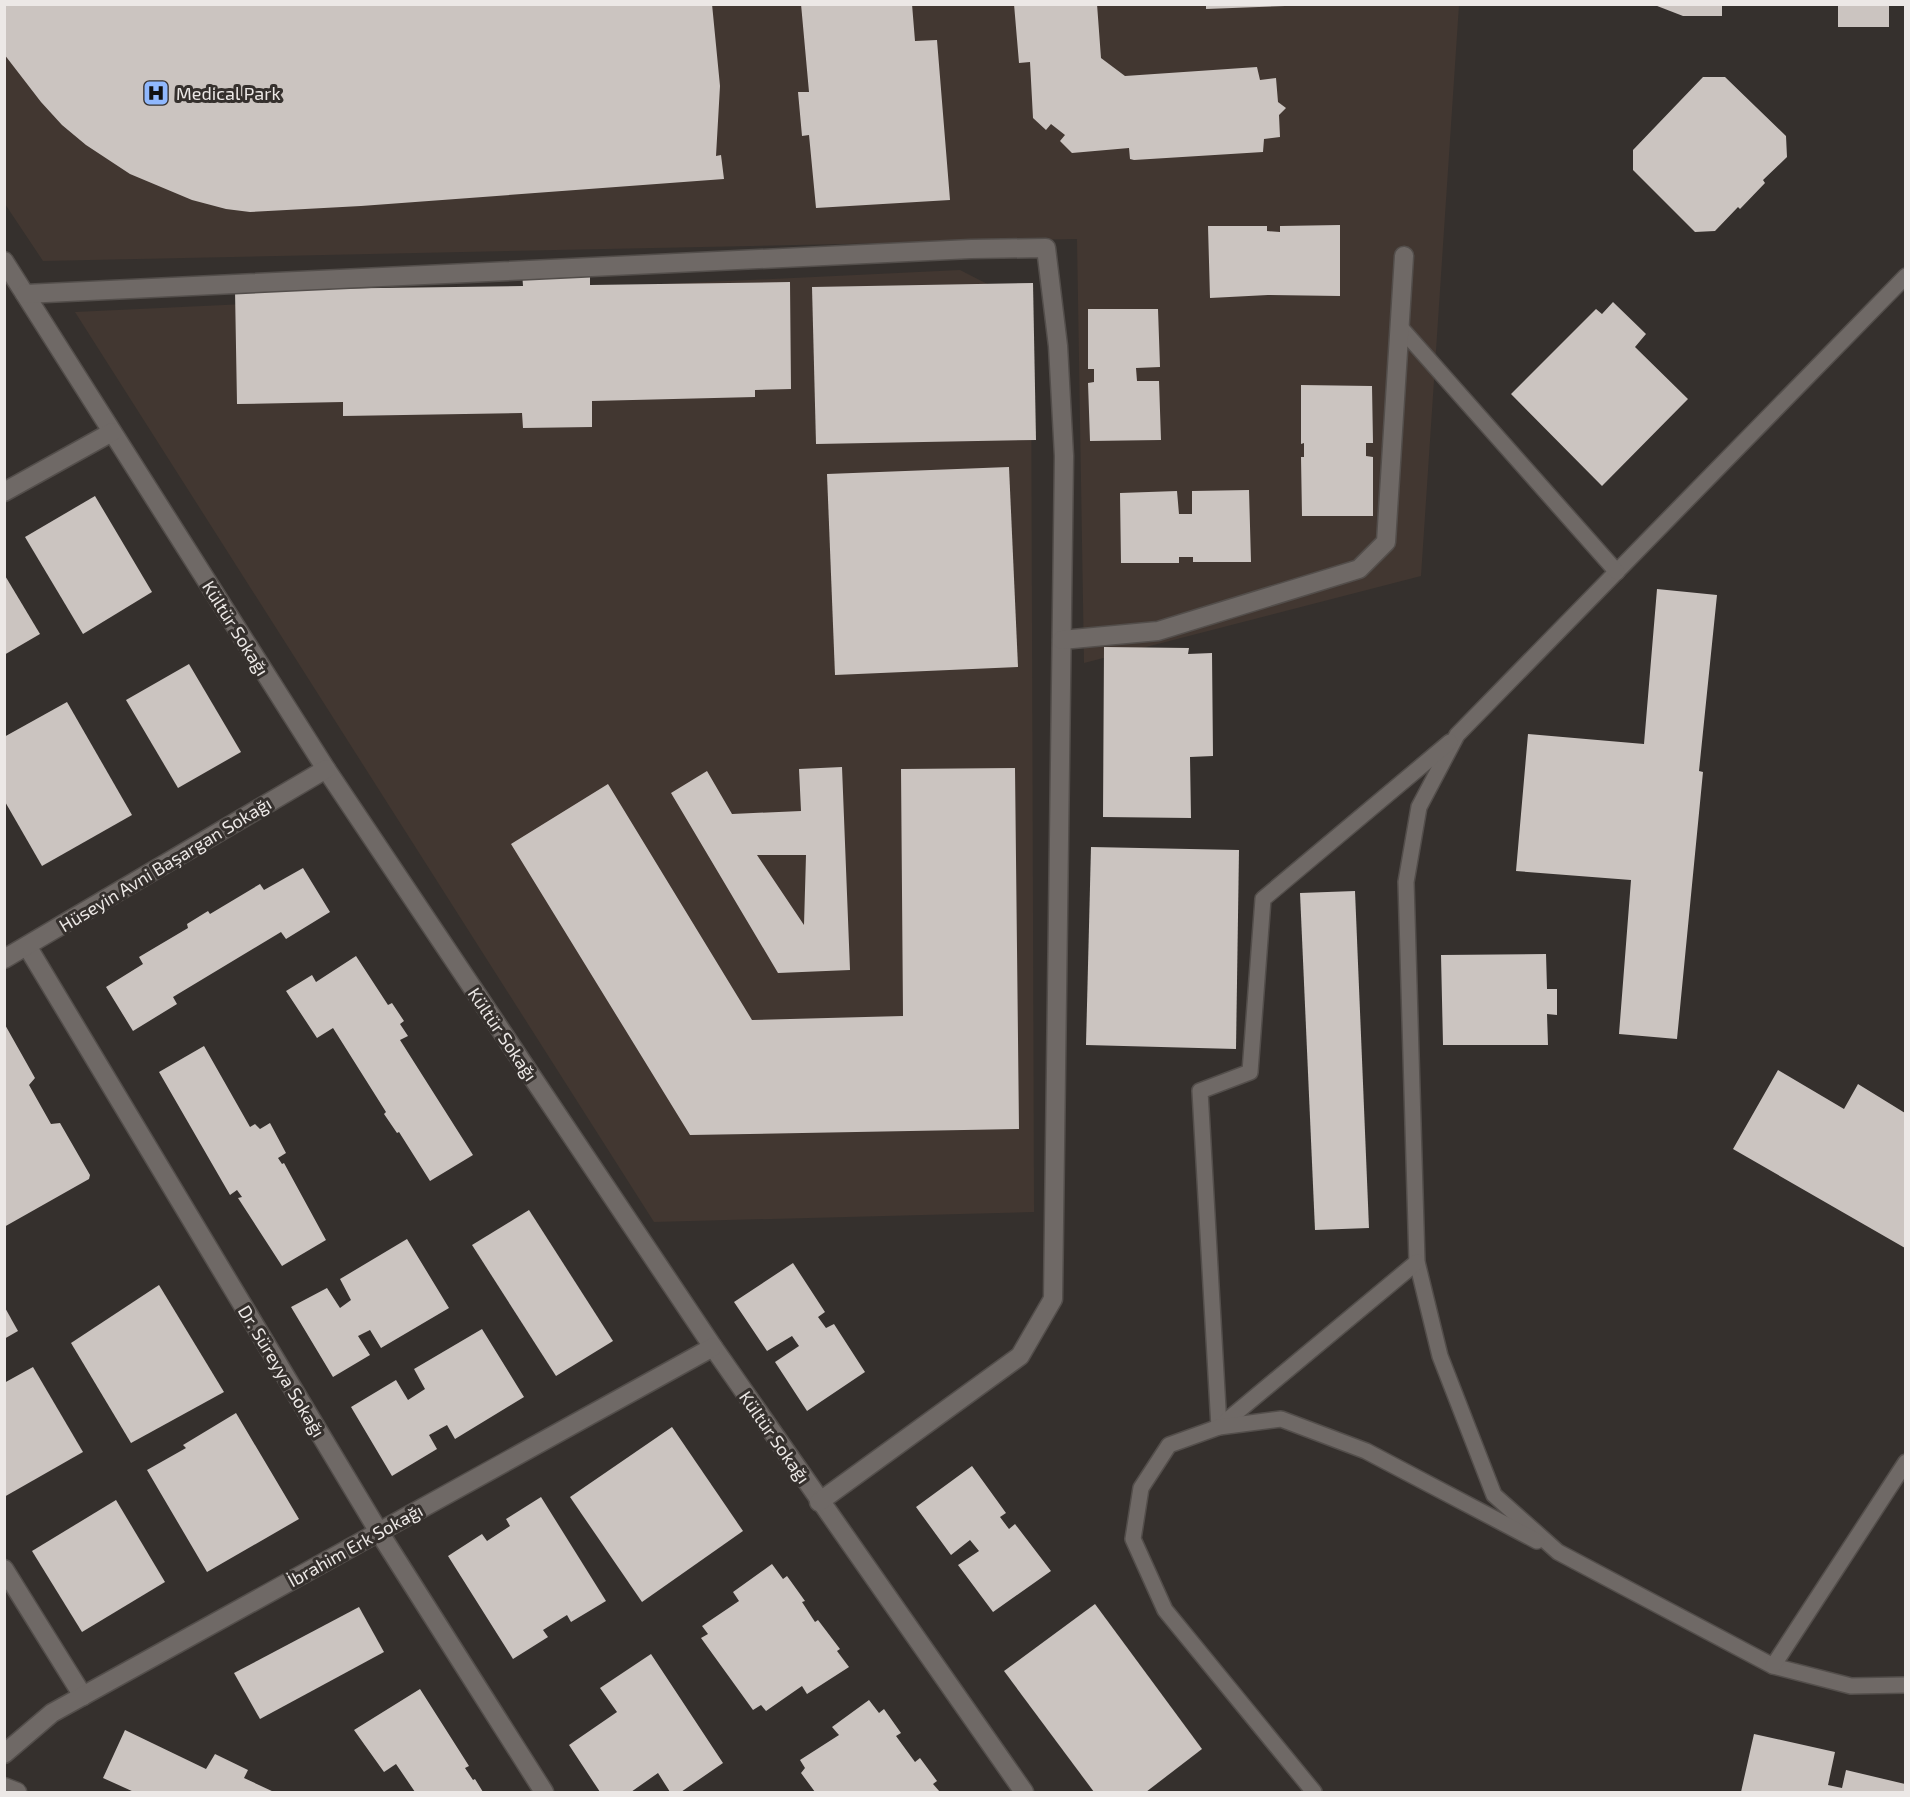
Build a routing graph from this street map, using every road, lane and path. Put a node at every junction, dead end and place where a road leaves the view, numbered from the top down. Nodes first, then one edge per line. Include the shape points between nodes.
1 (1404, 256) dead end
2 (4, 261) edge
3 (1905, 276) edge
4 (25, 294) junction
5 (1400, 327) junction
6 (112, 432) junction
7 (4, 492) edge
8 (1617, 572) junction
9 (1062, 640) junction
10 (1457, 735) junction
11 (326, 770) junction
12 (27, 946) junction
13 (4, 960) edge
14 (1417, 1262) junction
15 (713, 1347) junction
16 (1219, 1427) junction
17 (1905, 1462) edge
18 (819, 1502) junction
19 (379, 1532) junction
20 (1558, 1552) junction
21 (4, 1569) edge
22 (1773, 1666) junction
23 (1905, 1685) edge
24 (83, 1696) junction
25 (4, 1755) edge
26 (4, 1787) edge
27 (17, 1792) edge
28 (544, 1792) edge
29 (1024, 1792) edge
30 (1314, 1792) edge

1 - 5 street
2 - 4 street, Kültür Sokağı
3 - 8 lane
4 - 6 street, Kültür Sokağı
4 - 9 street via 971,249 1046,249 1058,346 1064,456
5 - 8 lane
5 - 9 street via 1386,542 1359,569 1158,631
6 - 7 street
6 - 11 street, Kültür Sokağı
8 - 10 lane
9 - 18 street via 1053,1299 1020,1356
10 - 14 lane via 1419,807 1407,882
10 - 16 lane via 1263,899 1250,1072 1200,1091
11 - 12 street, Hüseyin Avni Başargan Sokağı
11 - 15 street, Kültür Sokağı
12 - 13 street, Hüseyin Avni Başargan Sokağı
12 - 19 street, Dr. Süreyya Sokağı
14 - 16 lane
14 - 20 lane via 1440,1356 1494,1495
15 - 18 street, Kültür Sokağı
15 - 19 street, İbrahim Erk Sokağı
16 - 20 lane via 1281,1419 1366,1451
16 - 30 lane via 1169,1445 1141,1488 1133,1539 1165,1610
17 - 22 lane
18 - 29 street, Kültür Sokağı
19 - 24 street, İbrahim Erk Sokağı
19 - 28 street, Dr. Süreyya Sokağı
20 - 22 lane
21 - 24 street
22 - 23 lane via 1851,1686
24 - 25 street, İbrahim Erk Sokağı via 52,1713
26 - 27 street

